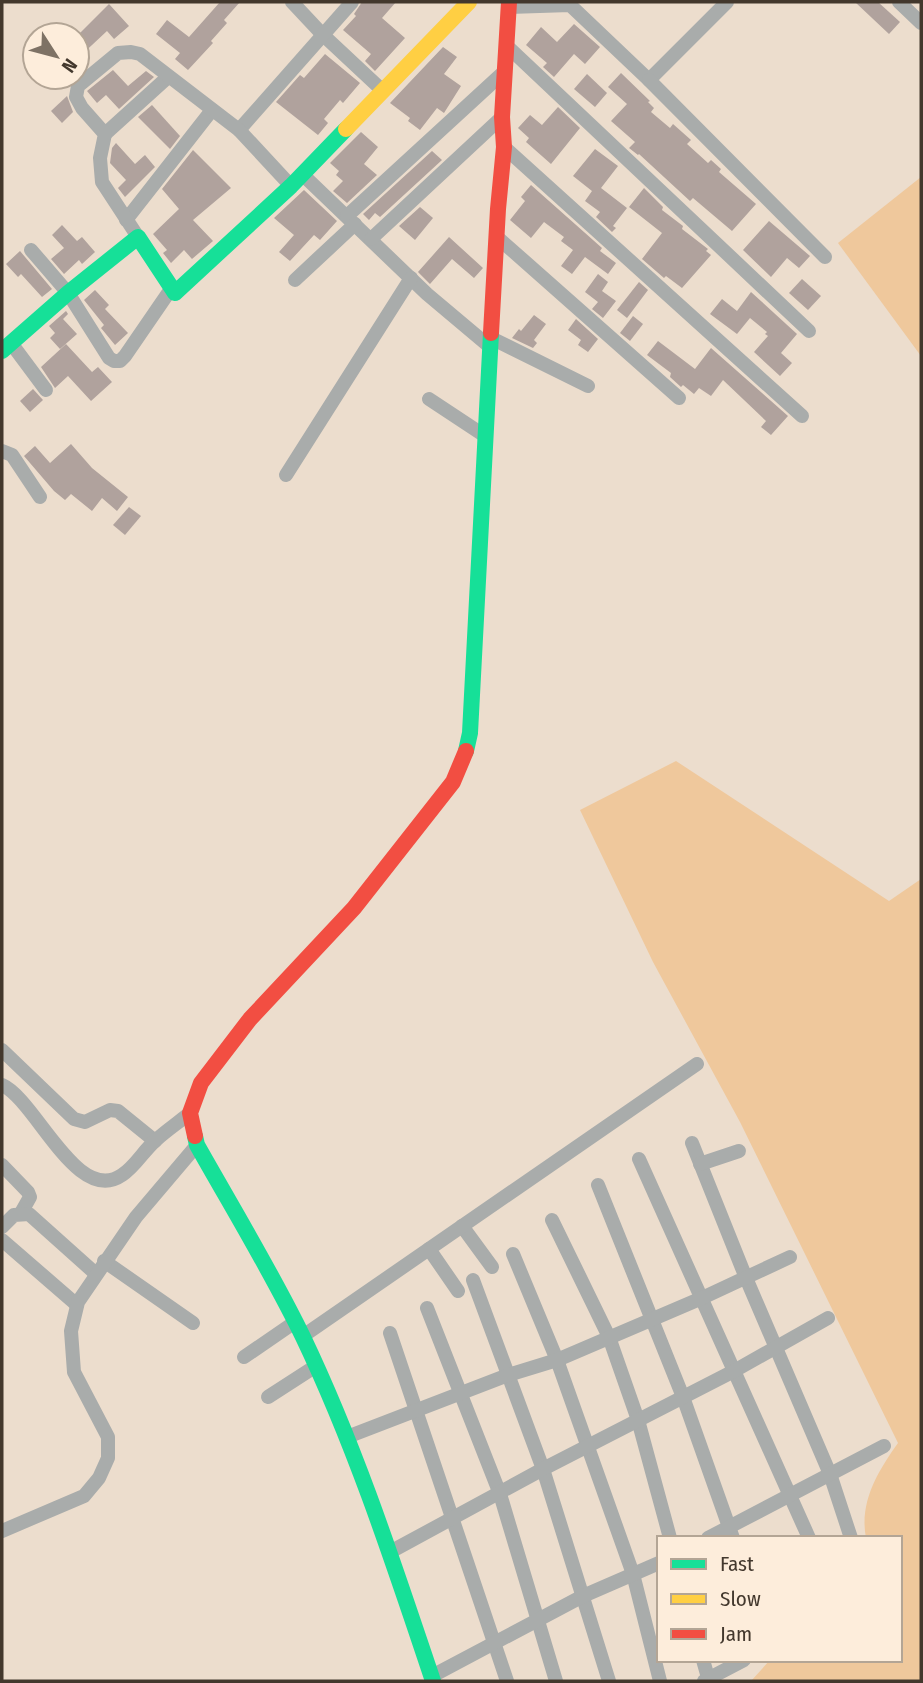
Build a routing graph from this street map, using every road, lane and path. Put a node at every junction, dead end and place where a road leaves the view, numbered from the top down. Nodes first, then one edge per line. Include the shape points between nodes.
1 (292, 2) edge
2 (352, 2) edge
3 (469, 2) edge
4 (727, 2) edge
5 (899, 2) edge
6 (509, 4) edge
7 (572, 4) edge
8 (921, 23) edge
9 (322, 34) junction
10 (507, 46) junction
11 (505, 71) junction
12 (168, 77) junction
13 (649, 80) junction
14 (383, 91) junction
15 (212, 110) junction
16 (502, 117) junction
17 (239, 130) junction
18 (105, 134) junction
19 (504, 147) junction
20 (297, 180) junction
21 (126, 220) junction
22 (351, 220) junction
23 (138, 237) junction
24 (497, 237) junction
25 (370, 239) junction
26 (31, 250) dead end
27 (825, 257) dead end
28 (411, 278) junction
29 (295, 280) dead end
30 (171, 289) junction
31 (68, 293) junction
32 (809, 331) dead end
33 (491, 343) junction
34 (6, 347) edge
35 (588, 386) dead end
36 (46, 390) dead end
37 (679, 398) dead end
38 (429, 399) dead end
39 (802, 416) dead end
40 (485, 436) junction
41 (2, 451) edge
42 (286, 475) dead end
43 (40, 497) dead end
44 (2, 1049) edge
45 (697, 1064) dead end
46 (2, 1085) edge
47 (190, 1113) junction
48 (155, 1140) junction
49 (692, 1143) dead end
50 (197, 1145) junction
51 (739, 1152) dead end
52 (639, 1159) dead end
53 (701, 1164) junction
54 (2, 1165) edge
55 (598, 1185) dead end
56 (21, 1213) junction
57 (552, 1220) dead end
58 (462, 1226) junction
59 (2, 1227) edge
60 (2, 1240) edge
61 (429, 1249) junction
62 (513, 1254) dead end
63 (790, 1257) dead end
64 (492, 1266) dead end
65 (100, 1268) junction
66 (746, 1278) junction
67 (473, 1280) dead end
68 (458, 1291) dead end
69 (702, 1298) junction
70 (77, 1305) junction
71 (427, 1308) dead end
72 (652, 1318) junction
73 (828, 1318) dead end
74 (193, 1323) dead end
75 (299, 1329) junction
76 (390, 1333) dead end
77 (608, 1337) junction
78 (775, 1346) junction
79 (244, 1357) dead end
80 (557, 1360) junction
81 (316, 1366) junction
82 (734, 1371) junction
83 (508, 1375) junction
84 (461, 1394) junction
85 (268, 1397) dead end
86 (683, 1397) junction
87 (418, 1410) junction
88 (638, 1420) junction
89 (347, 1437) junction
90 (588, 1446) junction
91 (884, 1446) dead end
92 (542, 1469) junction
93 (830, 1474) junction
94 (500, 1494) junction
95 (791, 1496) junction
96 (452, 1518) junction
97 (2, 1531) edge
98 (730, 1532) edge
99 (669, 1536) edge
100 (808, 1536) edge
101 (850, 1536) edge
102 (390, 1552) junction
103 (657, 1564) edge
104 (633, 1574) junction
105 (583, 1596) junction
106 (536, 1621) junction
107 (495, 1642) junction
108 (703, 1662) edge
109 (740, 1662) edge
110 (433, 1679) edge
111 (507, 1681) edge
112 (556, 1681) edge
113 (609, 1681) edge
114 (660, 1681) edge
115 (707, 1681) edge

1 - 9 street
2 - 9 street
3 - 14 street
4 - 13 street
5 - 8 street
6 - 7 street
6 - 10 street
7 - 13 street
9 - 14 street
9 - 17 street
10 - 11 street
10 - 32 street
11 - 16 street
11 - 22 street
12 - 15 street
12 - 18 street
12 - 18 street via 140,54 118,53 78,86 76,97 82,108
13 - 27 street
14 - 20 street
15 - 17 street
15 - 21 street
16 - 19 street
16 - 25 street
17 - 20 street
18 - 21 street via 102,182
19 - 24 street
19 - 39 street
20 - 22 street
20 - 30 street via 175,293
21 - 23 street
22 - 25 street
22 - 29 street
23 - 30 street
23 - 31 street
24 - 33 street
24 - 37 street
25 - 28 street
26 - 31 street
28 - 33 street
28 - 42 street
30 - 31 street via 120,361 109,358
31 - 34 street
33 - 35 street
33 - 40 street
34 - 36 street
38 - 40 street
40 - 47 street via 466,753 453,782 354,908 225,1049 201,1083
41 - 43 street via 12,455
44 - 48 street via 80,1122 118,1111
45 - 58 street
46 - 48 street via 84,1174 99,1180 124,1175
47 - 48 street
47 - 50 street
49 - 53 street
50 - 65 street
50 - 75 street
51 - 53 street
52 - 69 street
53 - 66 street
54 - 56 street via 30,1197
55 - 72 street
56 - 59 street
56 - 65 street via 29,1214
57 - 77 street
58 - 61 street
58 - 64 street
60 - 70 street
61 - 68 street
61 - 75 street
62 - 80 street
63 - 66 street
65 - 70 street
65 - 74 street
66 - 69 street
66 - 78 street
67 - 83 street
69 - 72 street
69 - 82 street
70 - 97 street via 71,1331 74,1372 108,1437 108,1458 84,1496
71 - 84 street
72 - 77 street
72 - 86 street
73 - 78 street
75 - 79 street
75 - 81 street
76 - 87 street
77 - 80 street
77 - 88 street
78 - 82 street
78 - 93 street
80 - 83 street
80 - 90 street
81 - 85 street
81 - 89 street
82 - 86 street
82 - 95 street
83 - 84 street
83 - 92 street
84 - 87 street
84 - 94 street
86 - 88 street
86 - 98 street
87 - 89 street
87 - 96 street
88 - 90 street
88 - 99 street
89 - 102 street
90 - 92 street
90 - 104 street
91 - 93 street
92 - 94 street
92 - 105 street
93 - 95 street
93 - 101 street
94 - 96 street
94 - 106 street
95 - 98 street
95 - 100 street
96 - 102 street
96 - 107 street
102 - 110 street
103 - 104 street
104 - 105 street
104 - 114 street
105 - 106 street
105 - 113 street
106 - 107 street
106 - 112 street
107 - 110 street
107 - 111 street
108 - 115 street
109 - 115 street

